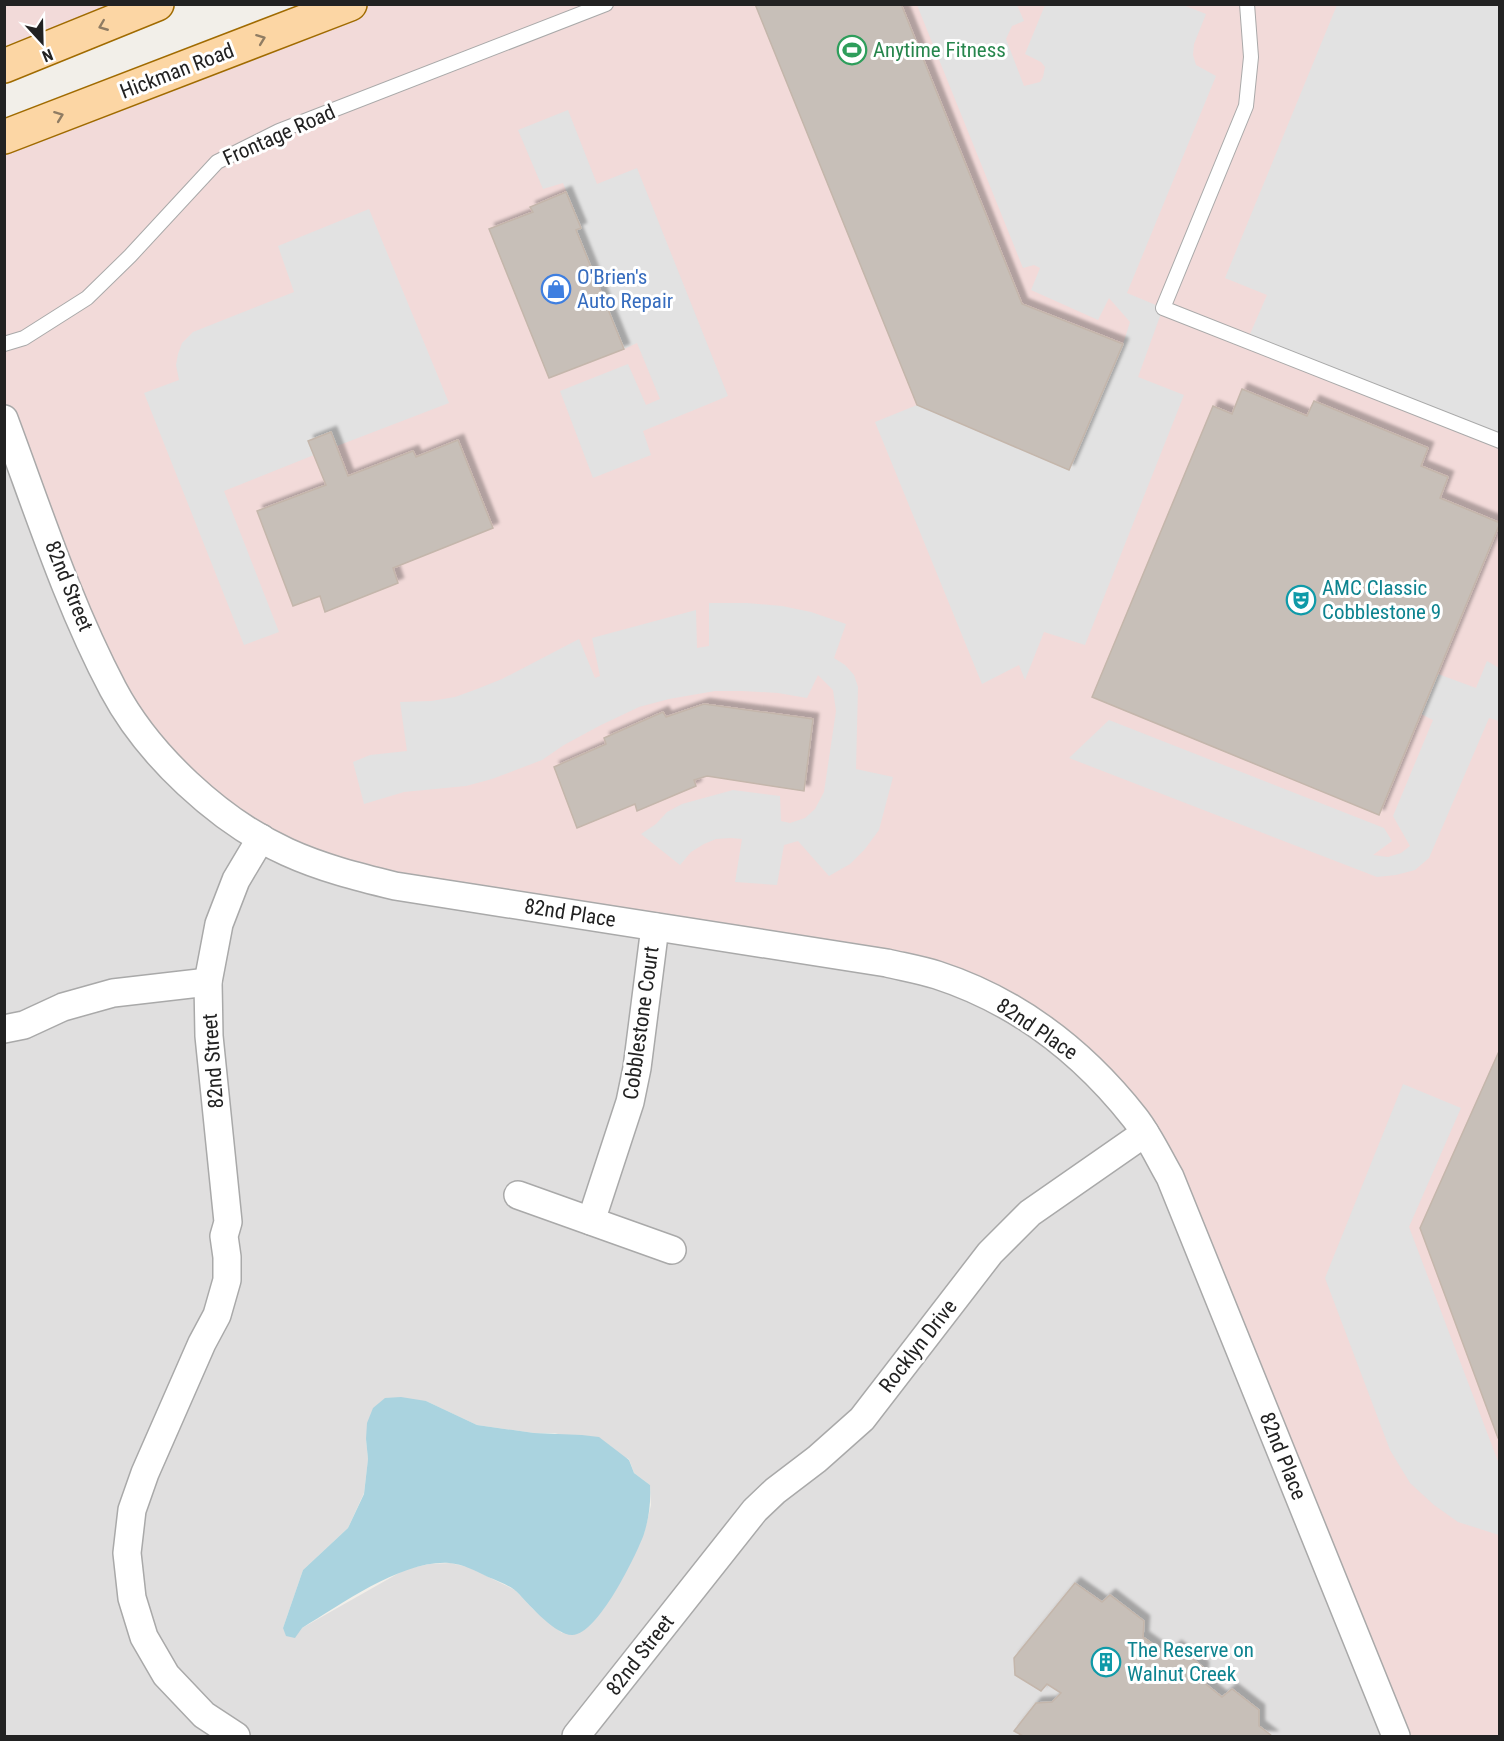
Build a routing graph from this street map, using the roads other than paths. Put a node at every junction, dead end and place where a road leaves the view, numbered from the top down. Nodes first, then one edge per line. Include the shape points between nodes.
1 (157, 4) edge
2 (350, 4) edge
3 (606, 4) edge
4 (1247, 4) edge
5 (4, 66) edge
6 (4, 137) edge
7 (4, 344) edge
8 (4, 419) edge
9 (1500, 441) edge
10 (261, 838) junction
11 (655, 927) junction
12 (208, 981) junction
13 (4, 1029) edge
14 (1144, 1133) junction
15 (518, 1195) dead end
16 (591, 1221) junction
17 (672, 1250) dead end
18 (705, 1573) joint
19 (236, 1737) edge
20 (576, 1737) edge
21 (1396, 1737) edge

1 -> 5 main road
6 -> 2 main road, Hickman Road
3 - 7 lane, Frontage Road via 279,132 217,162 87,298 24,338
4 - 9 lane via 1251,57 1245,106 1163,308
8 - 10 street, 82nd Street via 62,572 114,691 149,742 189,785
10 - 11 street, 82nd Place via 340,873 384,883
10 - 12 street, 82nd Street via 236,880 219,924
11 - 14 street, 82nd Place via 887,963 938,976 999,1001 1081,1058
11 - 16 street, Cobblestone Court via 630,1102
12 - 13 street via 113,993
12 - 19 street, 82nd Street via 209,1036 228,1222 224,1236 227,1280 218,1315 145,1473 132,1510 127,1553 132,1598 144,1637 166,1676 204,1715
14 - 18 street, Rocklyn Drive via 1030,1213 990,1253 862,1419 755,1510
14 - 21 street, 82nd Place via 1183,1206
15 - 16 street
16 - 17 street
18 - 20 street, 82nd Street

